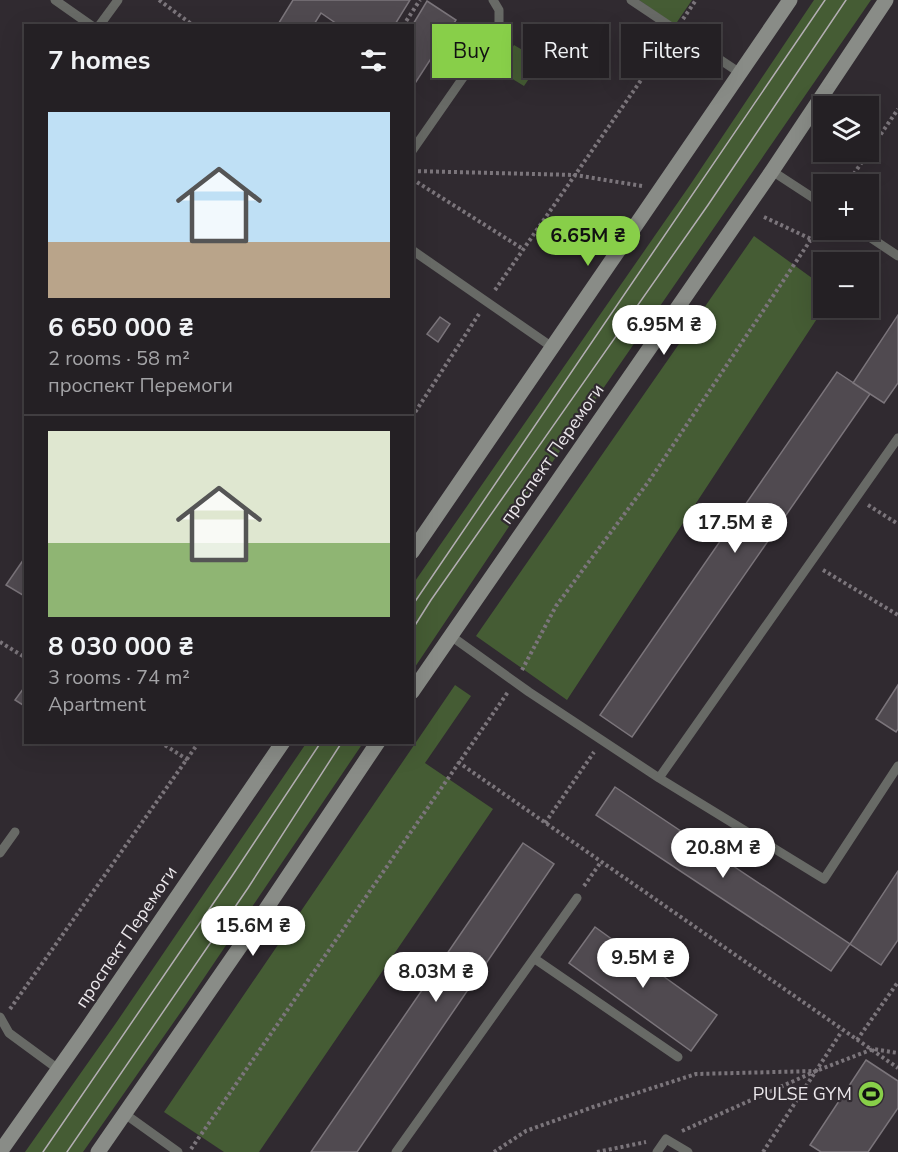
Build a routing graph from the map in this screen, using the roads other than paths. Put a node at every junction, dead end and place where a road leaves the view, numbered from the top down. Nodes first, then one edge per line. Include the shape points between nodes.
1 (55, 0) edge
2 (118, 0) edge
3 (493, 0) edge
4 (631, 0) edge
5 (790, 0) edge
6 (886, 0) edge
7 (89, 24) edge
8 (100, 24) edge
9 (740, 73) junction
10 (414, 148) edge
11 (772, 171) junction
12 (813, 198) edge
13 (874, 240) edge
14 (414, 251) edge
15 (898, 256) edge
16 (552, 347) junction
17 (898, 438) edge
18 (414, 549) edge
19 (451, 636) junction
20 (414, 689) edge
21 (282, 744) edge
22 (377, 744) edge
23 (898, 766) edge
24 (658, 778) junction
25 (15, 832) dead end
26 (0, 853) edge
27 (577, 898) road end
28 (535, 958) junction
29 (1, 1019) edge
30 (678, 1057) dead end
31 (58, 1069) junction
32 (125, 1114) junction
33 (0, 1152) edge
34 (98, 1152) edge
35 (178, 1152) edge
36 (396, 1152) edge
37 (657, 1152) edge
38 (688, 1152) edge

1 - 7 lane
2 - 8 lane
3 - 10 lane via 499,10 499,26
4 - 9 lane
5 - 9 main road
6 - 11 main road, проспект Перемоги
9 - 16 main road
11 - 12 lane
11 - 19 main road, проспект Перемоги
13 - 15 lane
14 - 16 lane
16 - 18 main road
17 - 24 lane
19 - 20 main road, проспект Перемоги
19 - 24 lane
21 - 31 main road, проспект Перемоги
22 - 32 main road
23 - 24 lane via 824,879
25 - 26 lane
27 - 28 lane
28 - 30 lane
28 - 36 lane
29 - 31 lane via 9,1033
31 - 33 main road, проспект Перемоги
32 - 34 main road
32 - 35 lane
37 - 38 lane via 666,1139

